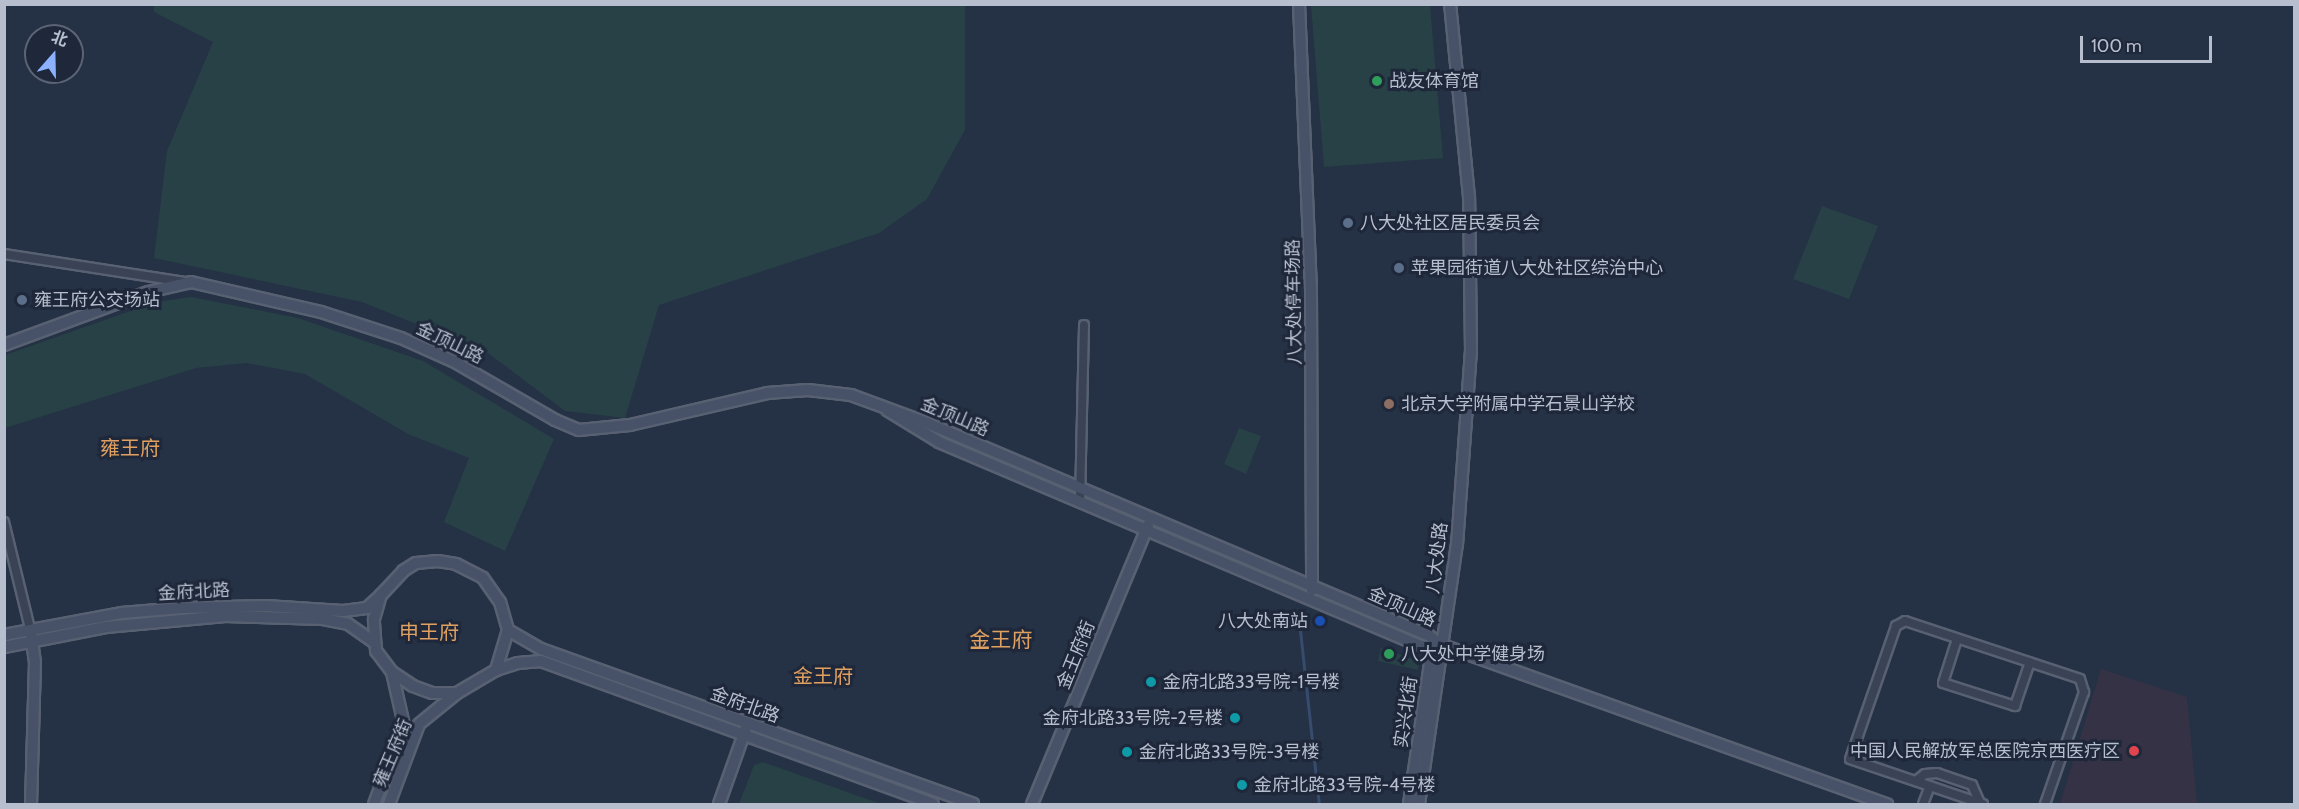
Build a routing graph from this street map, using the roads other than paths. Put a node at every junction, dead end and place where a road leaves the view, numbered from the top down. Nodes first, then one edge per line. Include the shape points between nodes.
1 (1299, 4) edge
2 (1450, 4) edge
3 (4, 254) edge
4 (192, 282) junction
5 (1084, 325) dead end
6 (4, 345) edge
7 (880, 404) junction
8 (1081, 489) junction
9 (1080, 502) junction
10 (1151, 519) junction
11 (4, 522) edge
12 (1146, 530) junction
13 (1313, 586) junction
14 (381, 595) junction
15 (1311, 599) junction
16 (508, 630) junction
17 (4, 635) edge
18 (31, 635) junction
19 (1957, 639) junction
20 (375, 643) junction
21 (1442, 645) junction
22 (4, 647) edge
23 (2030, 662) junction
24 (496, 670) junction
25 (392, 672) junction
26 (457, 693) junction
27 (748, 723) junction
28 (744, 735) junction
29 (1916, 781) junction
30 (1930, 786) junction
31 (1857, 799) edge
32 (1964, 801) edge
33 (32, 804) edge
34 (374, 804) edge
35 (389, 804) edge
36 (719, 804) edge
37 (933, 804) edge
38 (973, 804) edge
39 (1032, 804) edge
40 (1409, 804) edge
41 (1419, 804) edge
42 (1887, 804) edge
43 (1923, 804) edge
44 (1982, 804) edge
45 (2045, 804) edge

1 - 13 street, 八大处停车场路 via 1311,287
2 - 21 street, 八大处路 via 1469,197 1472,351 1457,540
3 - 4 street
4 - 6 street, 金顶山路 via 148,292
4 - 7 street, 金顶山路 via 321,312 401,338 453,361 579,430 630,425 784,391 830,392
5 - 8 street
7 - 8 street, 金顶山路
7 - 9 street, 金顶山路 via 898,420 939,442
8 - 9 street
8 - 10 street, 金顶山路
9 - 12 street, 金顶山路
10 - 12 street, 金王府街
10 - 13 street, 金顶山路
11 - 18 street
12 - 15 street, 金顶山路
12 - 39 street, 金王府街
13 - 15 street, 八大处停车场路
13 - 21 street, 金顶山路 via 1428,635
14 - 16 street via 416,563 456,564 473,570 495,590
14 - 18 street, 金府北路 via 367,608 343,611 266,606 120,613
14 - 20 street via 374,619
15 - 21 street, 金顶山路 via 1423,646
16 - 24 street
16 - 27 street, 金府北路 via 541,649
17 - 18 street, 金府北路
18 - 20 street, 金府北路 via 225,616 322,619 348,624
18 - 22 street, 金府北路
18 - 33 street via 35,662
19 - 23 street
19 - 23 street via 1943,683 2016,706
19 - 29 street via 1905,621 1896,626 1850,759
20 - 25 street via 376,651
21 - 31 street
21 - 40 street, 实兴北街 via 1430,663
21 - 41 street, 实兴北街
23 - 45 street via 2080,679 2084,692
24 - 26 street
24 - 28 street, 金府北路 via 541,661
25 - 26 street via 432,693
25 - 34 street, 雍王府街 via 404,725
26 - 35 street, 雍王府街 via 419,724
27 - 28 street
27 - 38 street, 金府北路
28 - 36 street
28 - 37 street, 金府北路
29 - 30 street
29 - 44 street via 1925,774 1937,773 1972,785
30 - 32 street
30 - 43 street
31 - 42 street
32 - 44 street

